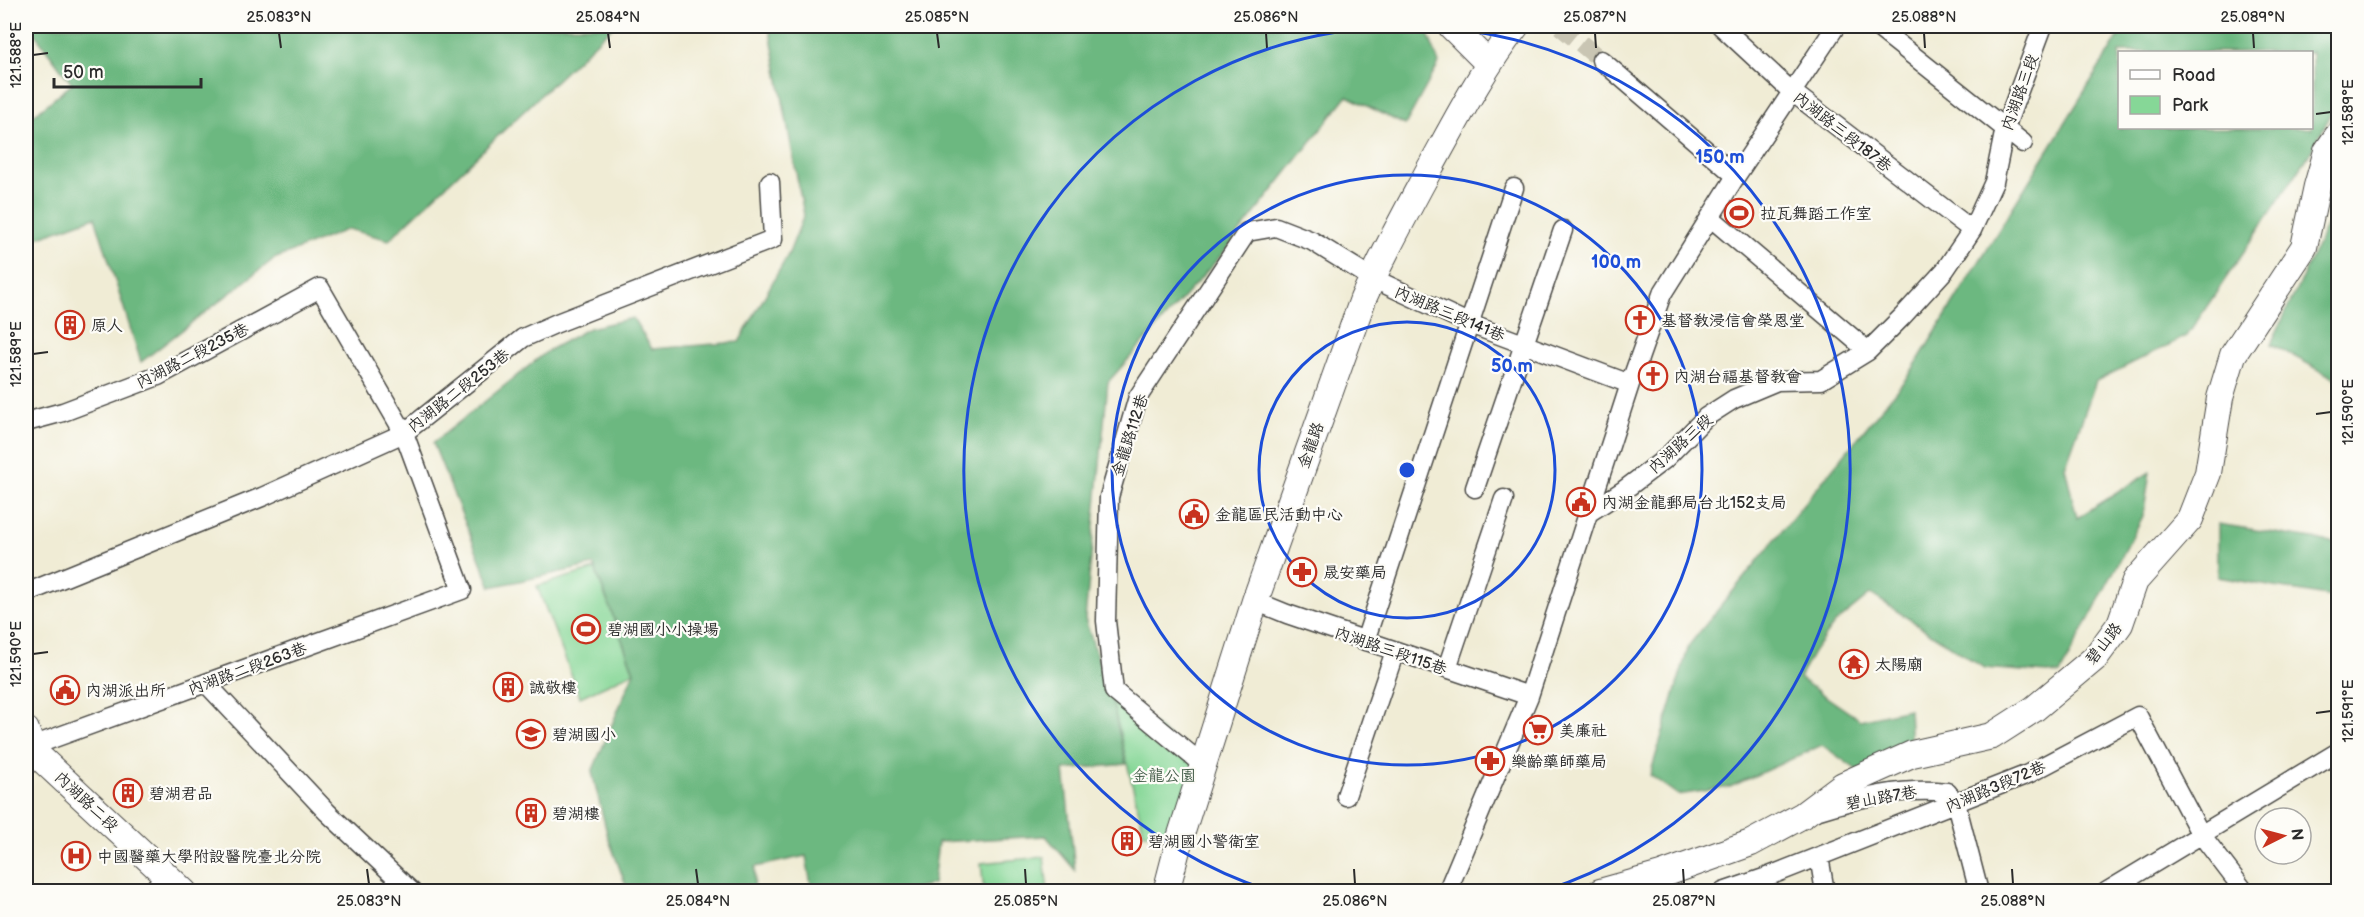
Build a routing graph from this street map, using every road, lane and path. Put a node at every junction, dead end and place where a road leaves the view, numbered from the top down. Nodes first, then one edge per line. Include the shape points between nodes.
1 (1451, 26) edge
2 (1516, 26) edge
3 (1721, 26) edge
4 (1836, 26) edge
5 (1876, 26) edge
6 (2043, 26) edge
7 (1601, 60) tunnel mouth
8 (1489, 64) junction
9 (1791, 91) junction
10 (2005, 128) junction
11 (2338, 135) edge
12 (2023, 143) dead end
13 (1736, 176) junction
14 (770, 182) dead end
15 (1514, 188) dead end
16 (1710, 217) junction
17 (1563, 230) dead end
18 (1972, 230) junction
19 (1372, 278) junction
20 (1470, 324) junction
21 (1525, 344) junction
22 (1868, 351) junction
23 (1630, 384) junction
24 (26, 422) edge
25 (404, 433) junction
26 (1475, 488) dead end
27 (1504, 500) dead end
28 (1590, 512) junction
29 (26, 593) edge
30 (1255, 601) junction
31 (1365, 641) junction
32 (1395, 651) junction
33 (1447, 668) junction
34 (206, 683) junction
35 (1529, 696) junction
36 (28, 745) edge
37 (2338, 752) edge
38 (1203, 765) junction
39 (1346, 796) dead end
40 (1956, 803) junction
41 (1803, 815) junction
42 (2200, 833) junction
43 (1819, 856) junction
44 (167, 886) edge
45 (412, 891) edge
46 (1166, 891) edge
47 (1447, 891) edge
48 (1600, 891) edge
49 (1724, 891) edge
50 (1825, 891) edge
51 (1978, 891) edge
52 (2106, 891) edge
53 (2245, 891) edge

1 - 8 street
2 - 8 street, 金龍路
3 - 9 street, 內湖路三段187巷
4 - 9 street
5 - 10 street
6 - 10 street, 內湖路三段
7 - 13 street
8 - 19 street, 金龍路
9 - 13 street
9 - 18 street, 內湖路三段187巷
10 - 12 street
10 - 18 street, 內湖路三段 via 1994,182
11 - 41 street, 碧山路 via 2327,151 2304,247 2233,355 2220,399 2208,473 2190,519 2135,581 2120,624 2095,658 2034,709 1992,736 1912,754 1843,785
13 - 16 street
14 - 25 street, 內湖路二段253巷 via 772,238 524,338
15 - 20 street
16 - 22 street
16 - 23 street via 1662,294
17 - 21 street
18 - 22 street, 內湖路三段 via 1945,270
19 - 20 street, 內湖路三段141巷
19 - 30 street, 金龍路
19 - 38 street, 金龍路112巷 via 1312,241 1276,227 1247,232 1138,397 1109,497 1106,621 1114,691
20 - 21 street, 內湖路三段141巷
20 - 31 street
21 - 23 street, 內湖路三段141巷
21 - 26 street
22 - 28 street, 內湖路三段 via 1821,380 1777,381 1734,399 1706,417 1665,459
23 - 28 street
24 - 25 street, 內湖路二段235巷 via 158,376 320,288
25 - 29 street, 內湖路二段253巷 via 262,497
25 - 34 street, 內湖路二段263巷 via 462,590
27 - 33 street
28 - 35 street
30 - 31 street, 內湖路三段115巷
30 - 38 street, 金龍路
31 - 32 street, 內湖路三段115巷
32 - 33 street, 內湖路三段115巷
32 - 39 street
33 - 35 street, 內湖路三段115巷
34 - 36 street, 內湖路二段263巷
34 - 45 street via 327,812
35 - 47 street
36 - 44 street, 內湖路二段
37 - 42 street
38 - 46 street, 金龍路
40 - 41 street, 碧山路7巷 via 1947,792 1925,790 1882,795
40 - 42 street, 內湖路3段72巷 via 2028,774 2138,716
40 - 43 street, 內湖路3段72巷
40 - 51 street
41 - 48 street, 碧山路 via 1751,843 1661,875
42 - 52 street
42 - 53 street
43 - 49 street, 內湖路3段72巷
43 - 50 street

